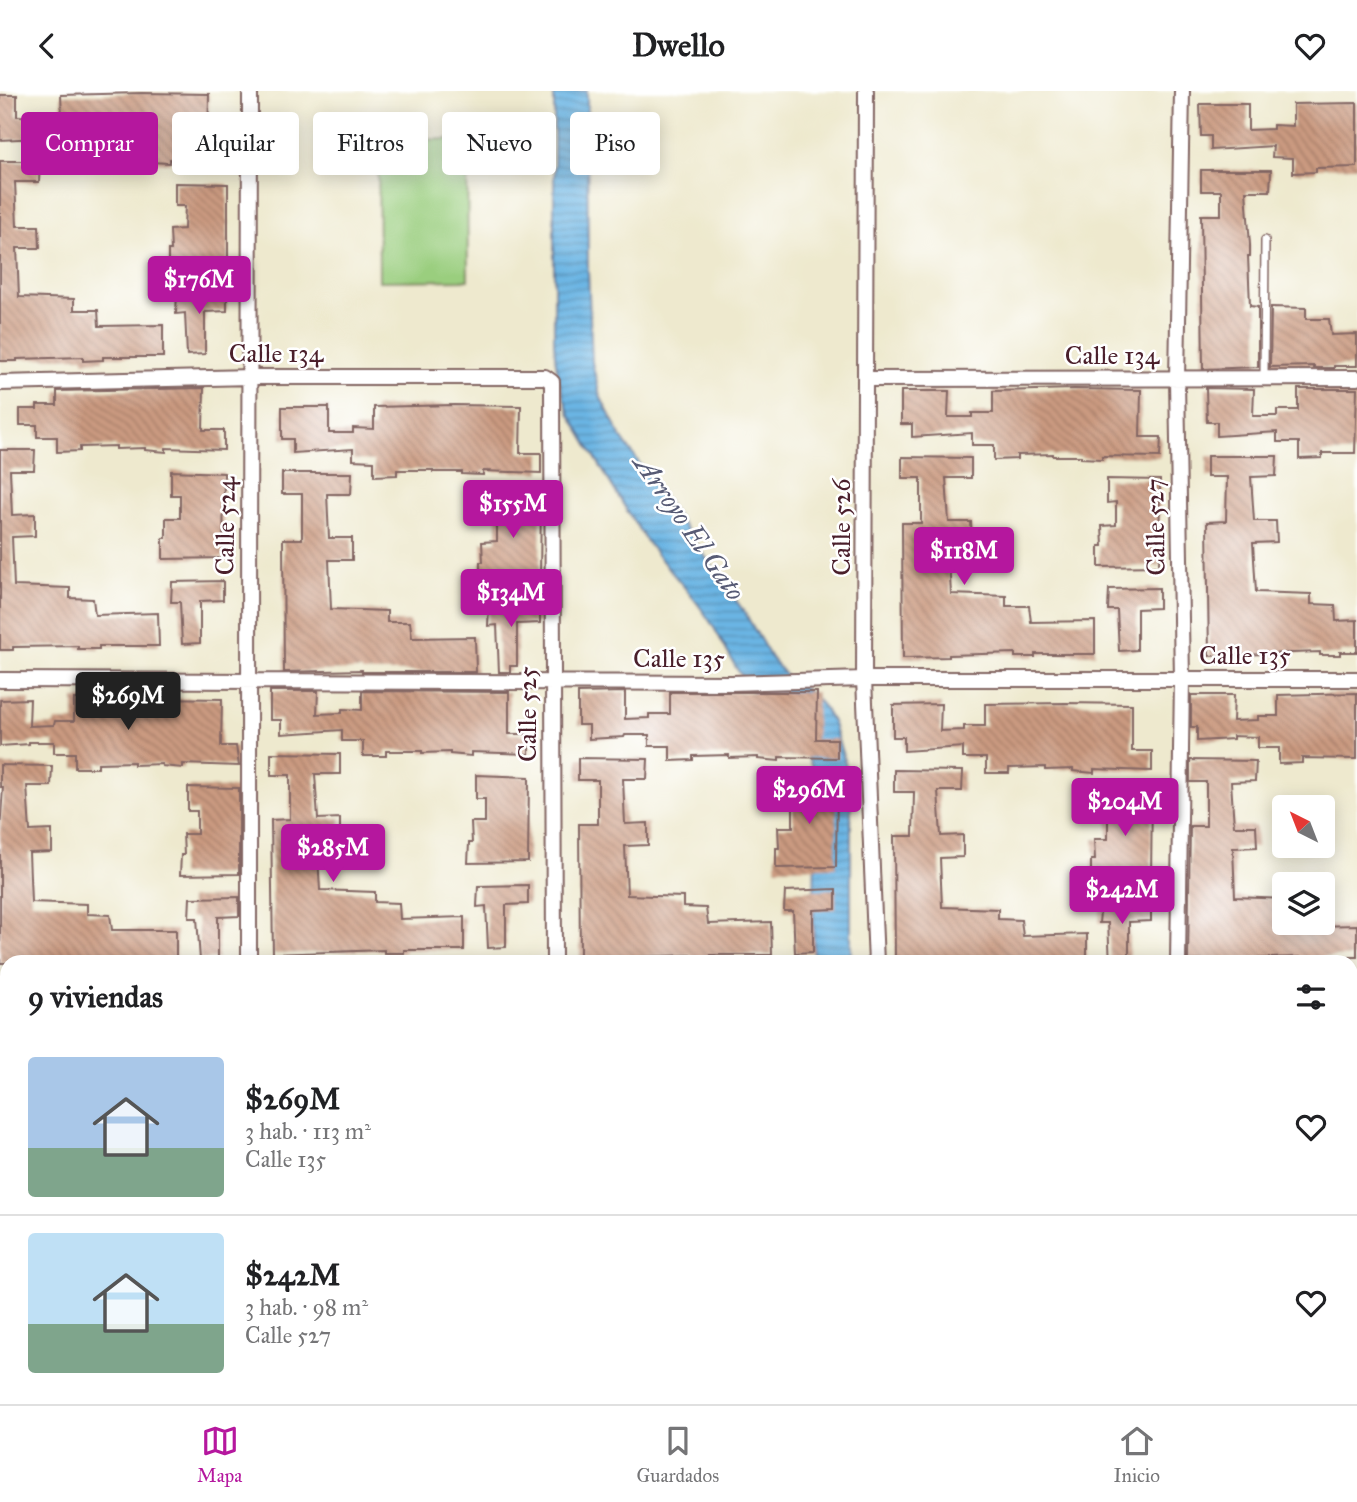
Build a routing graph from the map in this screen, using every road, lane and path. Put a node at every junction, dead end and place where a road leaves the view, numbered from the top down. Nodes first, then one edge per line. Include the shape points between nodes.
1 (250, 91) edge
2 (866, 91) edge
3 (1182, 91) edge
4 (1265, 240) dead end
5 (251, 377) junction
6 (1357, 378) edge
7 (866, 379) junction
8 (1264, 379) junction
9 (1177, 380) junction
10 (551, 382) joint
11 (0, 383) edge
12 (864, 679) junction
13 (1357, 679) edge
14 (0, 680) edge
15 (1182, 680) junction
16 (247, 682) junction
17 (551, 682) junction
18 (249, 955) edge
19 (554, 955) edge
20 (876, 955) edge
21 (1178, 955) edge

1 - 5 street, Calle 524
2 - 7 street, Calle 526
3 - 9 street, Calle 527
4 - 8 lane
5 - 10 street, Calle 134 via 545,377
5 - 11 street, Calle 134
5 - 16 street, Calle 524
6 - 8 street, Calle 134
7 - 9 street, Calle 134
7 - 12 street, Calle 526
8 - 9 street, Calle 134
9 - 15 street, Calle 527
10 - 17 street, Calle 525
12 - 15 street, Calle 135
12 - 17 street, Calle 135
12 - 20 street, Calle 526
13 - 15 street, Calle 135
14 - 16 street, Calle 135
15 - 21 street, Calle 527
16 - 17 street, Calle 135
16 - 18 street, Calle 524
17 - 19 street, Calle 525

